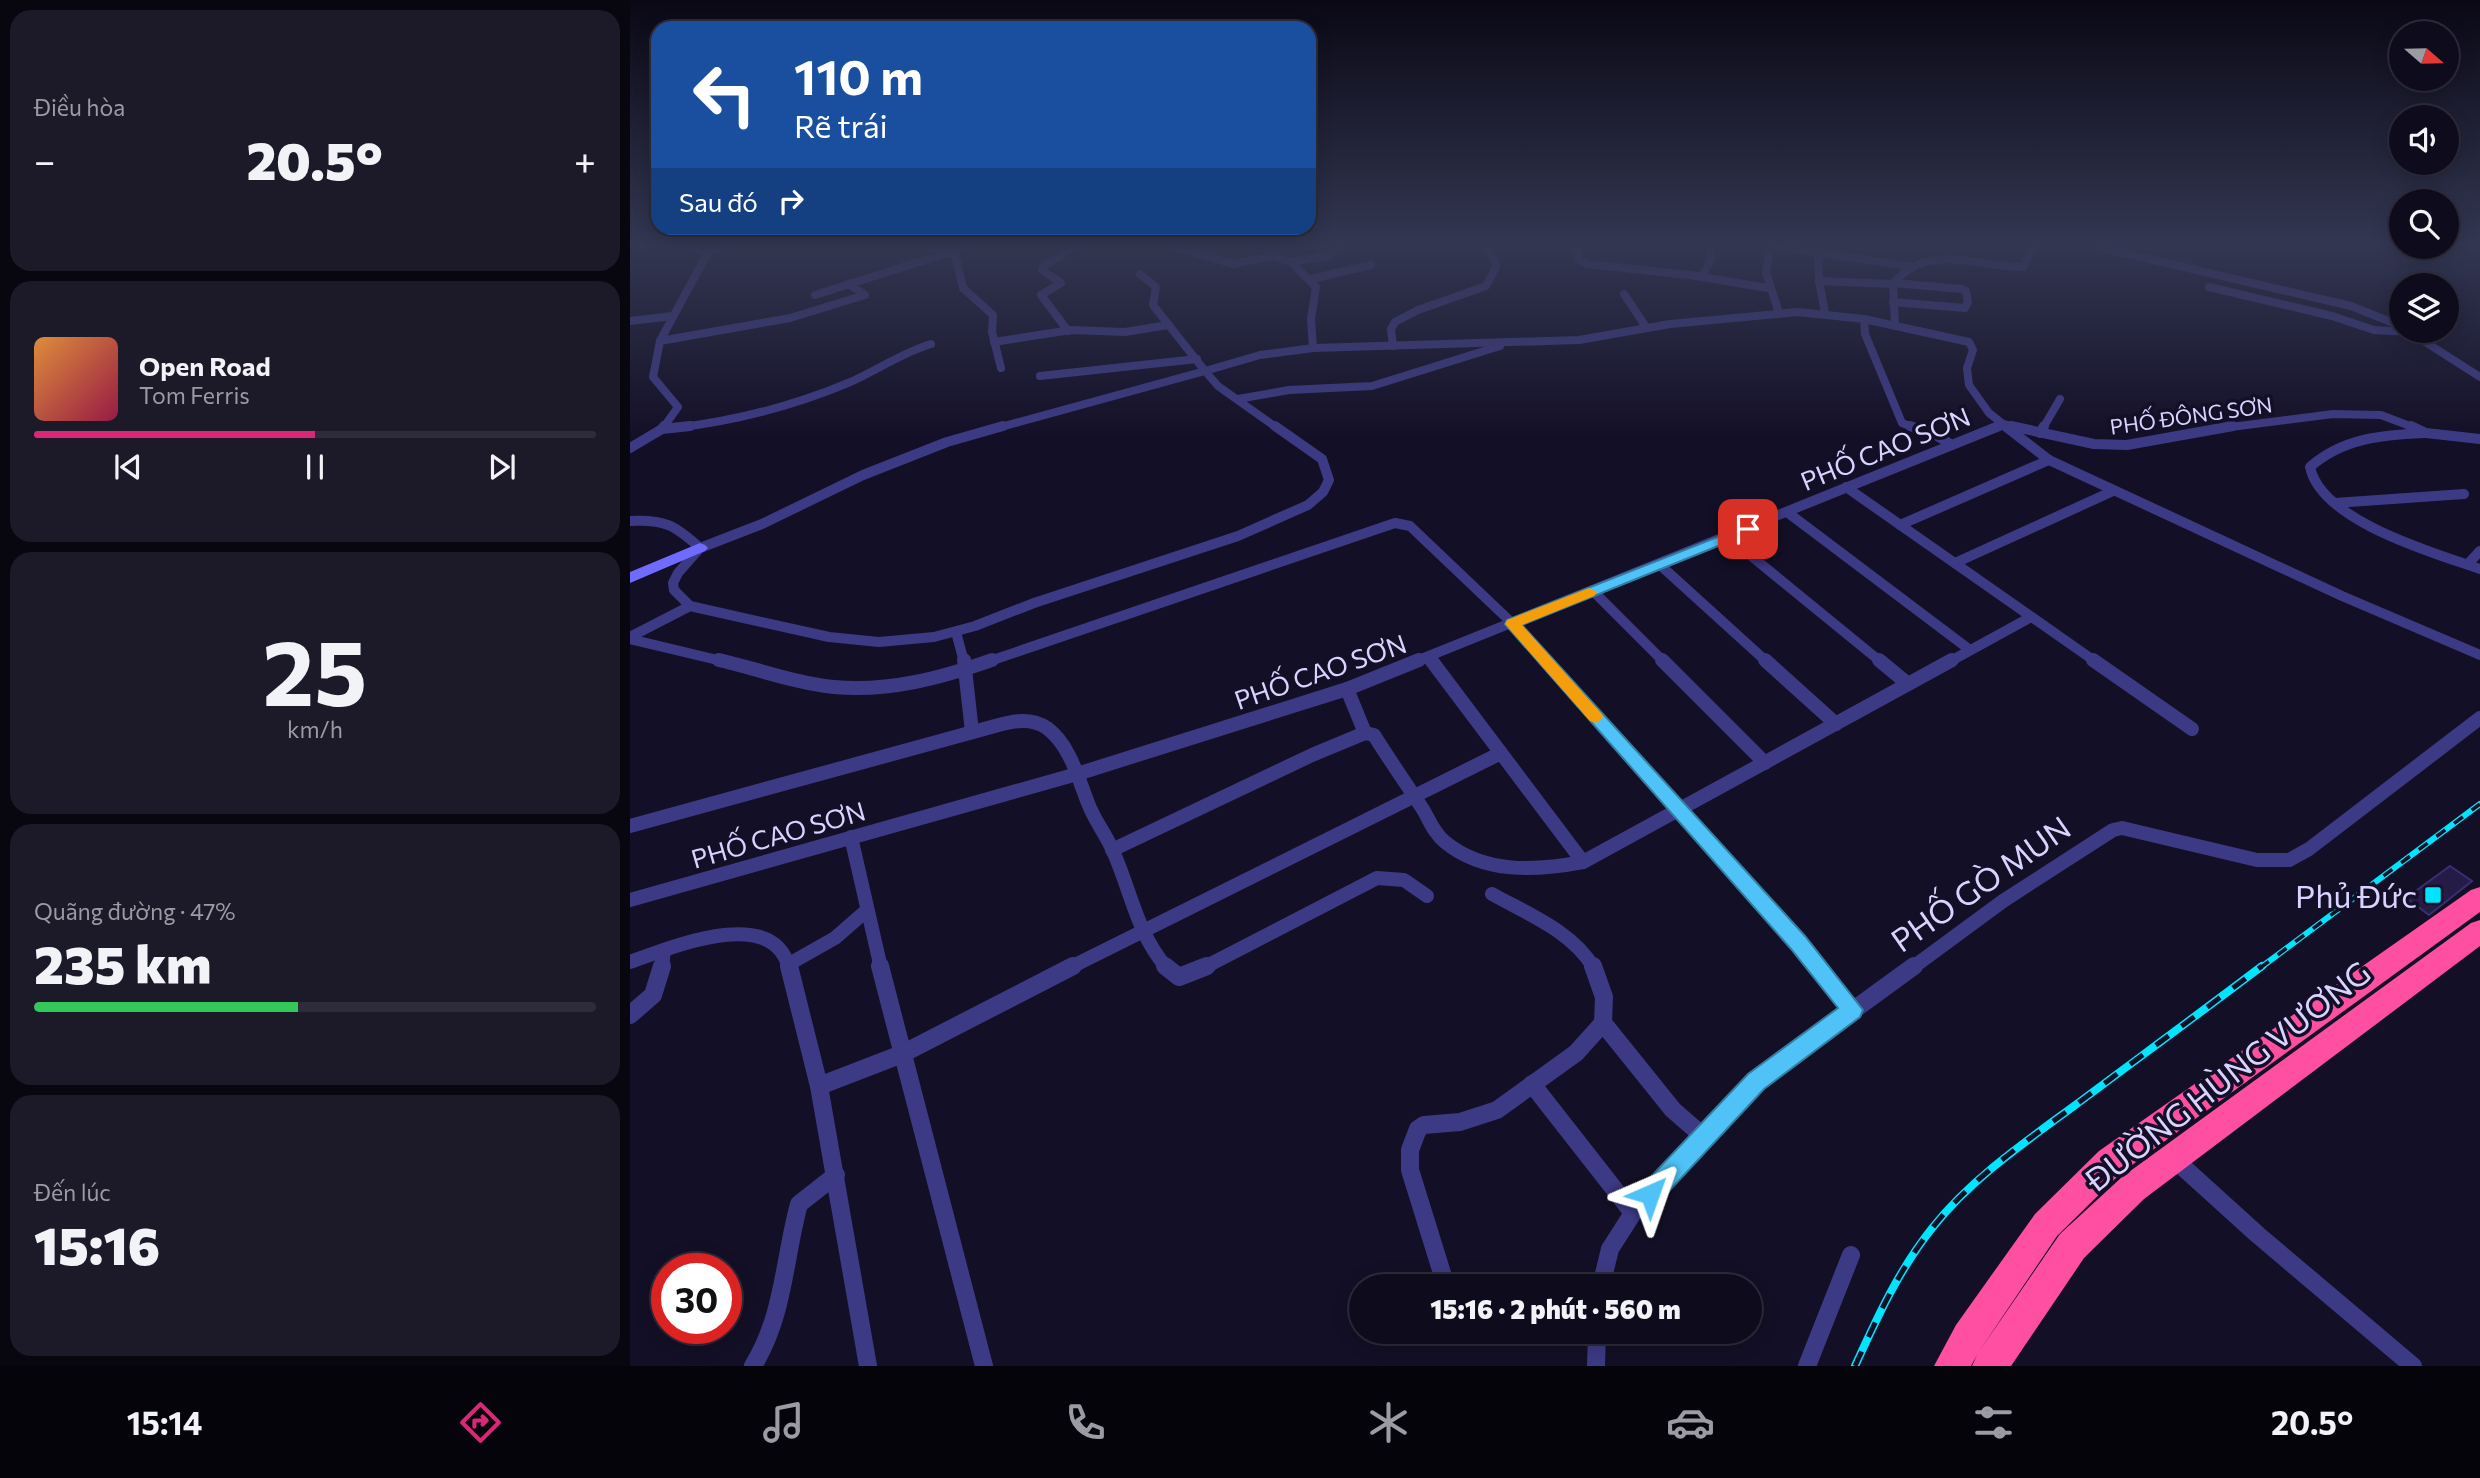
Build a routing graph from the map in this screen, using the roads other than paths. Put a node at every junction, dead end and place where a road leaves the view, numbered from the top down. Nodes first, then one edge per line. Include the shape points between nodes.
1 (675, 311) edge
2 (820, 311) edge
3 (988, 311) edge
4 (1053, 311) edge
5 (1157, 311) edge
6 (1312, 311) edge
7 (1420, 311) edge
8 (1635, 311) edge
9 (1894, 311) edge
10 (2310, 311) edge
11 (2364, 311) edge
12 (1779, 313) joint
13 (1825, 313) joint
14 (672, 316) junction
15 (1864, 319) junction
16 (2389, 320) edge
17 (630, 321) edge
18 (1895, 324) junction
19 (1168, 325) junction
20 (1646, 327) junction
21 (1068, 331) junction
22 (2389, 331) edge
23 (660, 341) junction
24 (994, 342) junction
25 (1505, 343) junction
26 (2427, 343) edge
27 (931, 344) dead end
28 (1393, 346) junction
29 (1312, 348) junction
30 (1197, 359) junction
31 (1001, 368) dead end
32 (1204, 371) junction
33 (1040, 376) dead end
34 (2480, 377) edge
35 (1238, 399) junction
36 (2060, 399) dead end
37 (2003, 424) junction
38 (662, 429) junction
39 (2040, 433) junction
40 (2426, 433) junction
41 (2480, 439) edge
42 (1952, 446) junction
43 (630, 448) edge
44 (2049, 460) junction
45 (1846, 487) junction
46 (2113, 491) junction
47 (2464, 494) dead end
48 (2335, 503) junction
49 (1787, 512) junction
50 (630, 521) edge
51 (1900, 525) junction
52 (1728, 537) junction
53 (700, 548) junction
54 (2480, 551) edge
55 (1955, 563) junction
56 (1659, 564) junction
57 (2468, 564) junction
58 (2480, 569) edge
59 (630, 578) edge
60 (1593, 591) junction
61 (690, 606) junction
62 (2031, 617) junction
63 (1512, 624) junction
64 (956, 632) junction
65 (630, 638) edge
66 (1970, 650) junction
67 (2480, 655) edge
68 (1429, 657) junction
69 (967, 676) junction
70 (1908, 684) junction
71 (1348, 689) junction
72 (2480, 718) edge
73 (1836, 724) junction
74 (2192, 729) dead end
75 (972, 732) junction
76 (1365, 733) junction
77 (1501, 753) junction
78 (1765, 763) junction
79 (1077, 774) junction
80 (1414, 796) junction
81 (1678, 809) junction
82 (630, 826) edge
83 (851, 837) junction
84 (1112, 850) junction
85 (1583, 862) junction
86 (1492, 894) dead end
87 (1427, 896) dead end
88 (2480, 898) edge
89 (630, 900) edge
90 (866, 911) junction
91 (1142, 930) junction
92 (2480, 931) edge
93 (664, 950) junction
94 (630, 962) edge
95 (789, 964) junction
96 (1853, 1010) junction
97 (630, 1015) edge
98 (1604, 1023) junction
99 (902, 1054) junction
100 (1532, 1084) junction
101 (819, 1086) junction
102 (1703, 1136) junction
103 (2172, 1157) junction
104 (836, 1175) junction
105 (1633, 1213) junction
106 (1851, 1255) dead end
107 (1442, 1274) edge
108 (1604, 1274) edge
109 (1596, 1344) edge
110 (753, 1366) edge
111 (868, 1366) edge
112 (984, 1366) edge
113 (1595, 1366) edge
114 (1807, 1366) edge
115 (1952, 1366) edge
116 (1990, 1366) edge
117 (2413, 1366) edge

1 - 14 street
2 - 23 street via 760,326
3 - 24 street via 993,315 990,332
4 - 21 street
5 - 19 street
6 - 29 street
7 - 28 street via 1394,323
8 - 20 street
9 - 18 street
10 - 22 street
11 - 16 street
12 - 13 street
12 - 20 street
13 - 15 street
14 - 17 street
14 - 23 street
15 - 18 street
15 - 42 street via 1865,334 1902,423
18 - 37 street via 1969,342 1973,350 1967,368 1969,385
19 - 21 street via 1125,332
19 - 30 street
20 - 25 street via 1579,340
21 - 24 street
23 - 38 street via 653,377 678,407
24 - 31 street
25 - 28 street
25 - 35 street via 1372,386 1289,390
26 - 34 street
27 - 38 street via 831,390 724,422
28 - 29 street
29 - 32 street via 1261,355
30 - 32 street
30 - 33 street
32 - 35 street
32 - 53 street via 947,442
35 - 64 street via 1322,459 1329,480 1308,505 1238,536
36 - 39 street
37 - 39 street, PHỐ ĐÔNG SƠN
37 - 42 street, PHỐ CAO SƠN
37 - 44 street
38 - 43 street
39 - 40 street, PHỐ ĐÔNG SƠN via 2114,446 2288,418 2360,414 2395,418
40 - 41 street, PHỐ ĐÔNG SƠN
40 - 48 street via 2357,439 2324,453 2310,467 2314,484
42 - 45 street, PHỐ CAO SƠN
44 - 46 street
44 - 51 street
45 - 49 street, PHỐ CAO SƠN
45 - 51 street
46 - 55 street
46 - 67 street
47 - 48 street
48 - 57 street via 2418,547
49 - 52 street, PHỐ CAO SƠN
49 - 66 street
50 - 53 street via 662,520
51 - 55 street
52 - 56 street, PHỐ CAO SƠN
52 - 70 street
53 - 59 street
53 - 61 street via 673,583
54 - 57 street
55 - 62 street
56 - 60 street, PHỐ CAO SƠN
56 - 73 street
57 - 58 street
60 - 63 street, PHỐ CAO SƠN
60 - 78 street
61 - 64 street via 829,637 879,642 908,642
61 - 65 street
62 - 66 street
62 - 74 street
63 - 68 street, PHỐ CAO SƠN
63 - 69 street via 1410,526 1395,523
63 - 81 street
64 - 69 street
65 - 69 street via 832,687 881,688
66 - 70 street
68 - 71 street, PHỐ CAO SƠN
68 - 77 street
69 - 75 street
70 - 73 street
71 - 76 street
71 - 79 street, PHỐ CAO SƠN
72 - 96 street, PHỐ GÒ MUN via 2309,849 2288,860 2257,860 2130,828 2113,830 2003,901
73 - 78 street
75 - 79 street via 1034,722 1052,730
75 - 82 street
76 - 80 street via 1374,735
76 - 84 street
77 - 80 street
77 - 85 street
78 - 81 street
79 - 83 street, PHỐ CAO SƠN
79 - 84 street
80 - 85 street via 1443,841 1465,856 1491,866 1531,869
80 - 91 street
81 - 85 street
81 - 96 street
83 - 89 street, PHỐ CAO SƠN
83 - 90 street
84 - 91 street
86 - 98 street via 1574,939 1601,977
87 - 91 street via 1414,883 1391,875 1377,878 1179,977 1169,971
88 - 115 highway, ĐƯỜNG HÙNG VƯƠNG via 2110,1162 2046,1225
90 - 95 street via 835,938
90 - 99 street
91 - 99 street
92 - 103 highway, ĐƯỜNG HÙNG VƯƠNG
93 - 94 street
93 - 95 street via 706,939 760,935 775,944
93 - 97 street via 658,992
95 - 101 street
96 - 102 street, PHỐ GÒ MUN via 1756,1081
98 - 100 street via 1576,1053
98 - 102 street via 1673,1110
99 - 101 street
99 - 112 street
100 - 105 street
100 - 107 street via 1497,1110 1460,1122 1424,1125 1413,1138 1410,1170
101 - 104 street
102 - 105 street, PHỐ GÒ MUN
103 - 116 highway, ĐƯỜNG HÙNG VƯƠNG via 2072,1246
103 - 117 street
104 - 110 street via 799,1204 781,1307 766,1349
104 - 111 street
105 - 108 street, PHỐ GÒ MUN via 1610,1249
106 - 114 street
109 - 113 street

